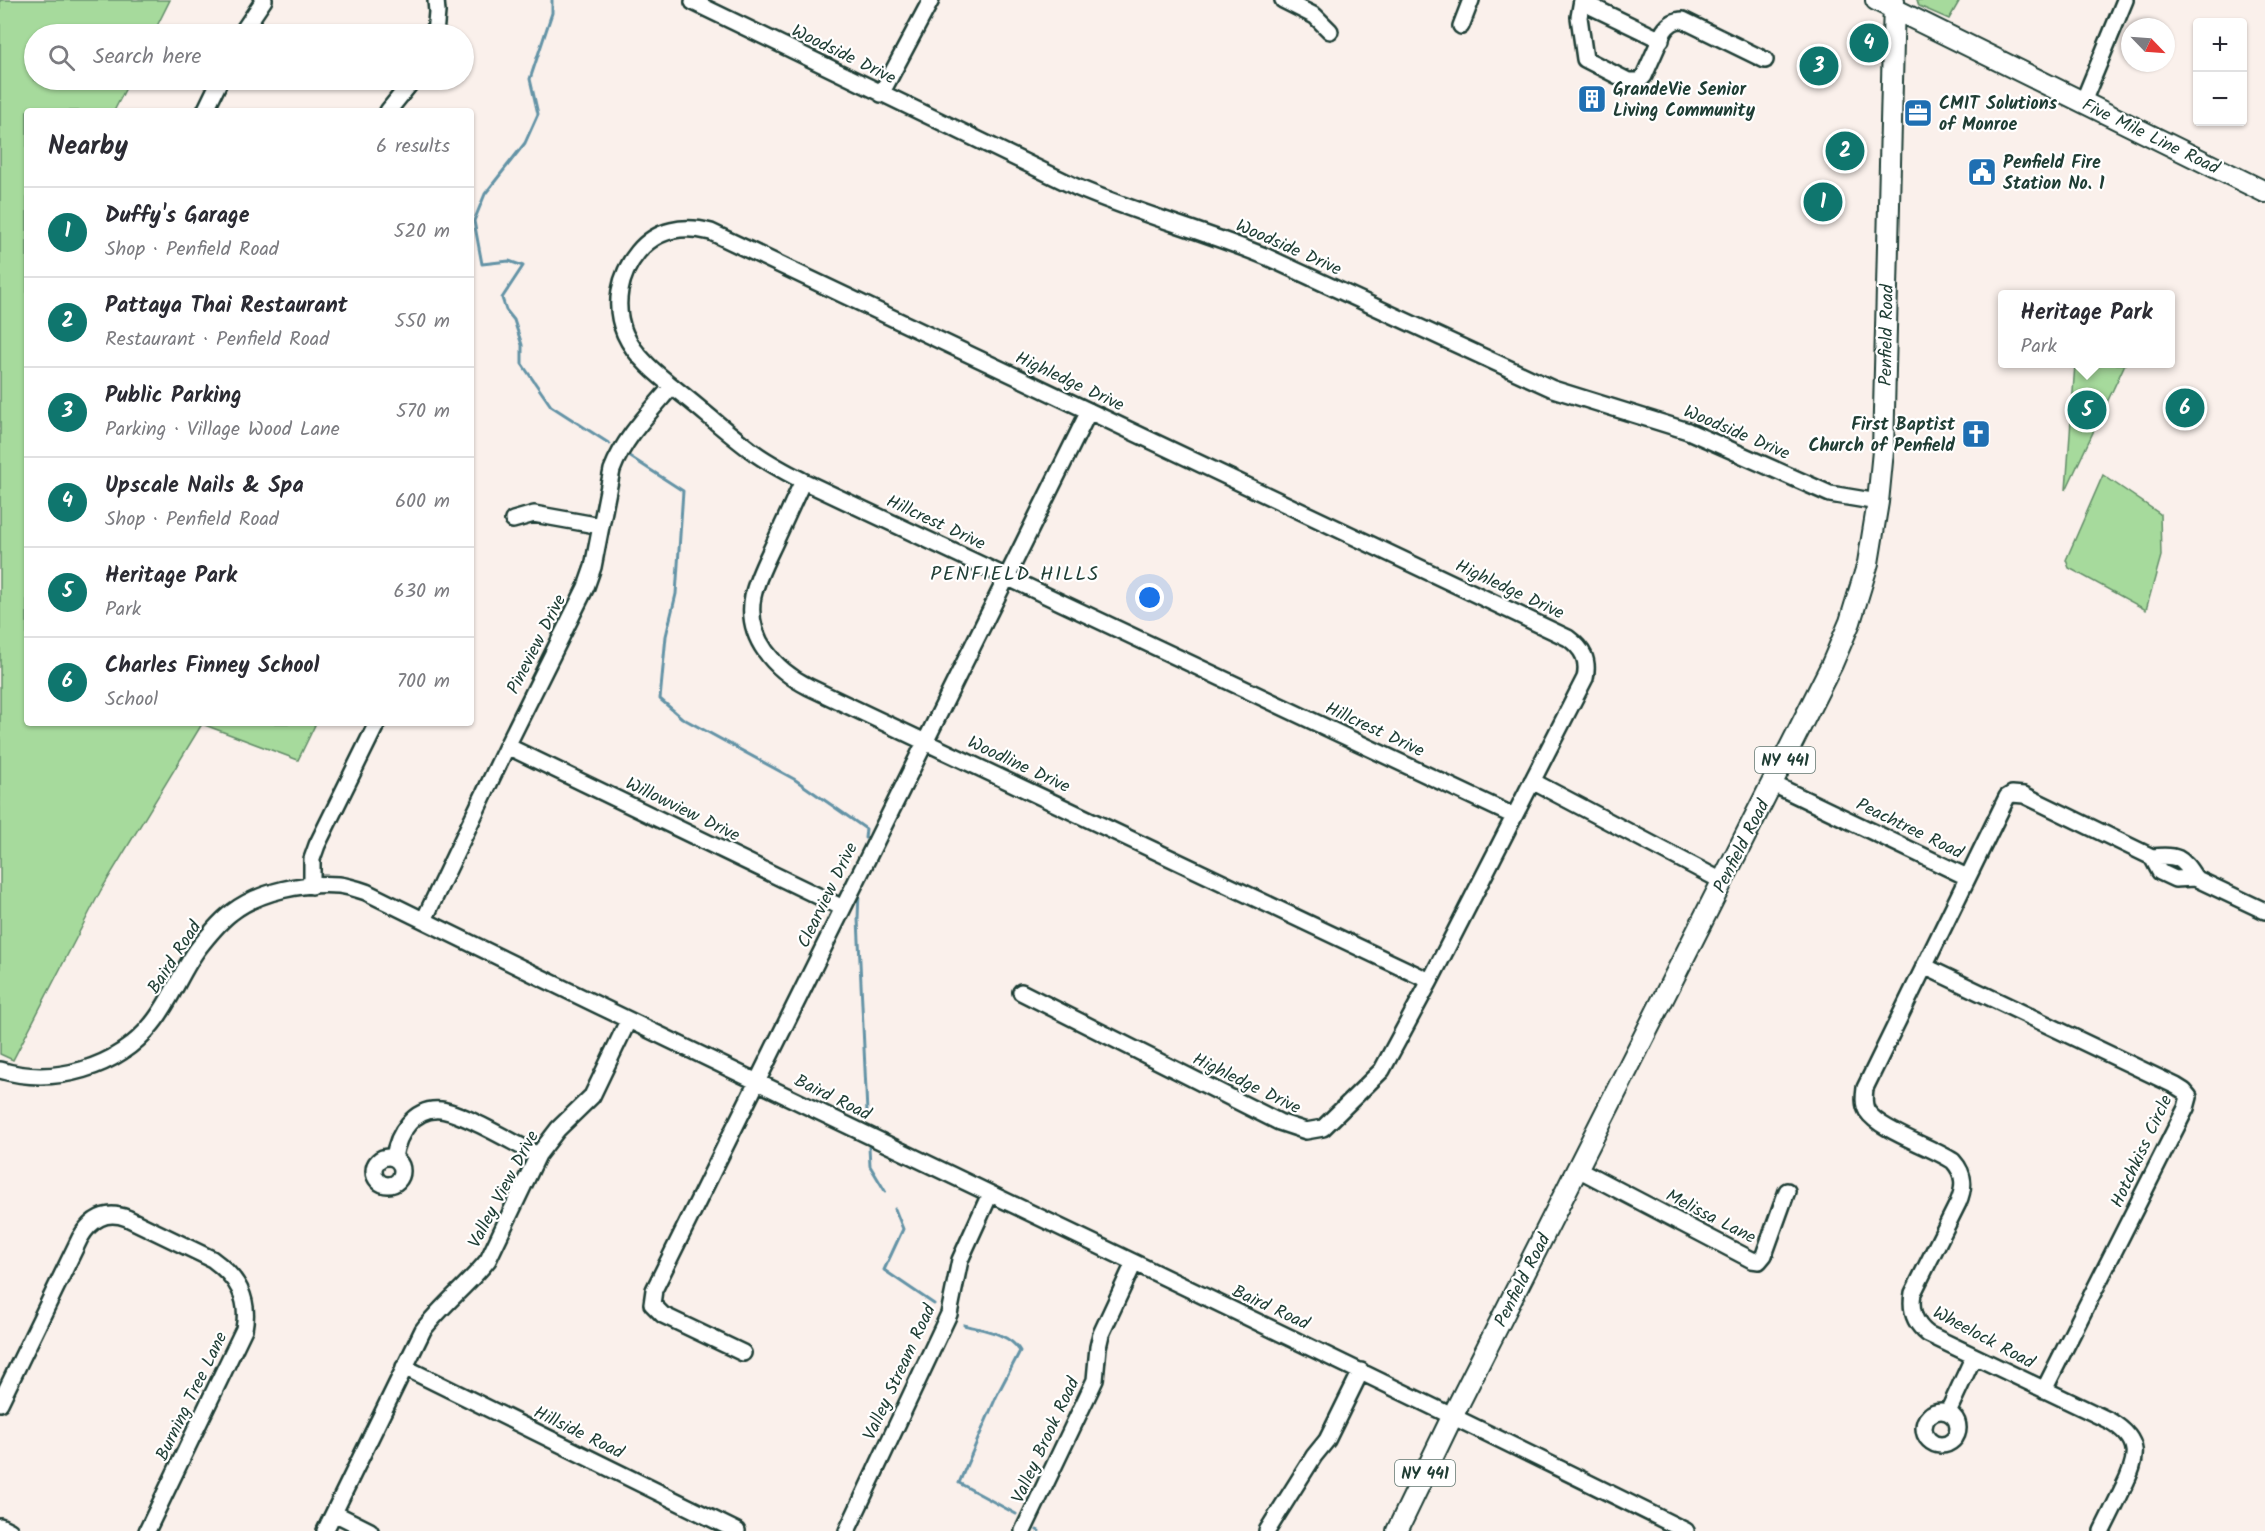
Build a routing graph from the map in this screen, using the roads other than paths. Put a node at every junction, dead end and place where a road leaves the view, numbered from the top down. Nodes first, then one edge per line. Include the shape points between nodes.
1 (264, 0) edge
2 (436, 0) edge
3 (931, 0) edge
4 (1284, 0) edge
5 (1471, 0) edge
6 (1876, 0) edge
7 (2125, 0) edge
8 (1582, 1) edge
9 (693, 2) dead end
10 (1894, 4) edge
11 (248, 24) edge
12 (436, 24) edge
13 (1461, 26) dead end
14 (1330, 31) dead end
15 (1661, 40) junction
16 (1765, 60) dead end
17 (215, 90) edge
18 (405, 90) edge
19 (881, 93) junction
20 (2083, 102) junction
21 (206, 108) edge
22 (390, 108) edge
23 (2265, 192) edge
24 (625, 274) joint
25 (672, 386) junction
26 (1089, 411) junction
27 (803, 481) junction
28 (1878, 502) junction
29 (513, 520) dead end
30 (601, 526) junction
31 (1007, 577) junction
32 (376, 726) edge
33 (925, 741) junction
34 (507, 746) junction
35 (1532, 781) junction
36 (1773, 784) junction
37 (1514, 816) junction
38 (1967, 877) junction
39 (1722, 881) junction
40 (312, 886) junction
41 (843, 908) junction
42 (2265, 911) edge
43 (424, 920) junction
44 (1924, 966) junction
45 (1430, 981) junction
46 (1021, 992) dead end
47 (628, 1021) junction
48 (0, 1071) edge
49 (757, 1082) junction
50 (538, 1155) junction
51 (394, 1158) dead end
52 (1578, 1169) junction
53 (1787, 1191) dead end
54 (990, 1194) junction
55 (1134, 1263) junction
56 (743, 1353) dead end
57 (1974, 1356) junction
58 (404, 1367) junction
59 (1361, 1371) junction
60 (2044, 1390) junction
61 (0, 1403) edge
62 (1948, 1412) dead end
63 (1453, 1415) junction
64 (334, 1513) junction
65 (0, 1526) edge
66 (10, 1531) edge
67 (147, 1531) edge
68 (325, 1531) edge
69 (370, 1531) edge
70 (737, 1531) edge
71 (847, 1531) edge
72 (1023, 1531) edge
73 (1267, 1531) edge
74 (1396, 1531) edge
75 (1686, 1531) edge
76 (2102, 1531) edge

1 - 11 street
2 - 12 street
3 - 19 street
4 - 14 street via 1315,16
5 - 13 street
6 - 10 main road, Five Mile Line Road
7 - 20 street
8 - 15 street
8 - 15 street via 1579,17 1588,61 1634,82 1640,81
9 - 19 street, Woodside Drive
10 - 20 main road, Five Mile Line Road
10 - 28 main road, Penfield Road / NY 441 via 1883,452
15 - 16 street via 1667,26 1683,20
17 - 21 street
18 - 22 street
19 - 28 street, Woodside Drive via 1076,187 1267,257 1522,376 1688,431 1830,494
20 - 23 main road, Five Mile Line Road
24 - 25 street, Hillcrest Drive via 618,298 625,334 644,360
24 - 26 street, Highledge Drive via 643,246 656,236 674,229 711,232
25 - 27 street, Hillcrest Drive via 752,451
25 - 30 street, Pineview Drive via 617,458
26 - 31 street, Clearview Drive
26 - 35 street, Highledge Drive via 1578,645 1587,661 1585,678
27 - 31 street, Hillcrest Drive
27 - 33 street, Woodline Drive via 753,596 753,622 761,646 794,680
28 - 36 main road, Penfield Road / NY 441 via 1868,563 1850,622
29 - 30 street via 534,514
30 - 34 street, Pineview Drive via 586,587
31 - 33 street, Clearview Drive
31 - 37 street, Hillcrest Drive
32 - 40 street via 317,845 312,859
33 - 41 street, Clearview Drive
33 - 45 street, Woodline Drive
34 - 41 street, Willowview Drive
34 - 43 street, Pineview Drive
35 - 37 street, Highledge Drive
35 - 39 street
36 - 38 street, Peachtree Road
36 - 39 main road, Penfield Road / NY 441
37 - 45 street, Highledge Drive
38 - 42 street, Peachtree Road via 2007,797 2017,793 2152,857 2160,872 2175,879 2195,878
38 - 44 street, Wheelock Road
39 - 52 main road, Penfield Road / NY 441
40 - 43 street, Baird Road via 342,885 366,892
40 - 48 street, Baird Road via 263,896 231,912 199,947 152,1025 116,1055 61,1075 42,1077
41 - 49 street, Clearview Drive
43 - 47 street, Baird Road
44 - 57 street, Wheelock Road via 1867,1080 1864,1100 1868,1112 1878,1122 1945,1155 1961,1172 1962,1194 1913,1293 1912,1308 1922,1329
44 - 60 street, Hotchkiss Circle via 2176,1086 2188,1097
45 - 46 street, Highledge Drive via 1382,1070 1329,1123 1312,1131 1279,1122
47 - 49 street, Baird Road
47 - 50 street, Valley View Drive via 592,1096
49 - 54 street, Baird Road
49 - 56 street, Clearview Drive via 652,1297 655,1309 663,1316
50 - 51 street via 453,1113 433,1110 406,1127
50 - 58 street, Valley View Drive via 488,1260 433,1317
52 - 53 street, Melissa Lane via 1759,1261
52 - 63 main road, Penfield Road / NY 441
54 - 55 street, Baird Road
54 - 71 street, Valley Stream Road via 960,1260 949,1314
55 - 59 street, Baird Road
55 - 72 street, Valley Brook Road via 1101,1334 1095,1380
57 - 60 street, Wheelock Road
57 - 62 street
58 - 64 street, Valley View Drive
58 - 70 street, Hillside Road
59 - 63 street, Baird Road
59 - 73 street via 1327,1440
60 - 76 street, Wheelock Road via 2110,1421 2133,1442 2131,1473
61 - 67 street, Burning Tree Lane via 80,1238 97,1219 106,1215 127,1218 224,1268 242,1290 244,1329
63 - 74 main road, Penfield Road / NY 441
63 - 75 street, Baird Road
64 - 68 street, Valley View Drive
64 - 69 street
65 - 66 street

